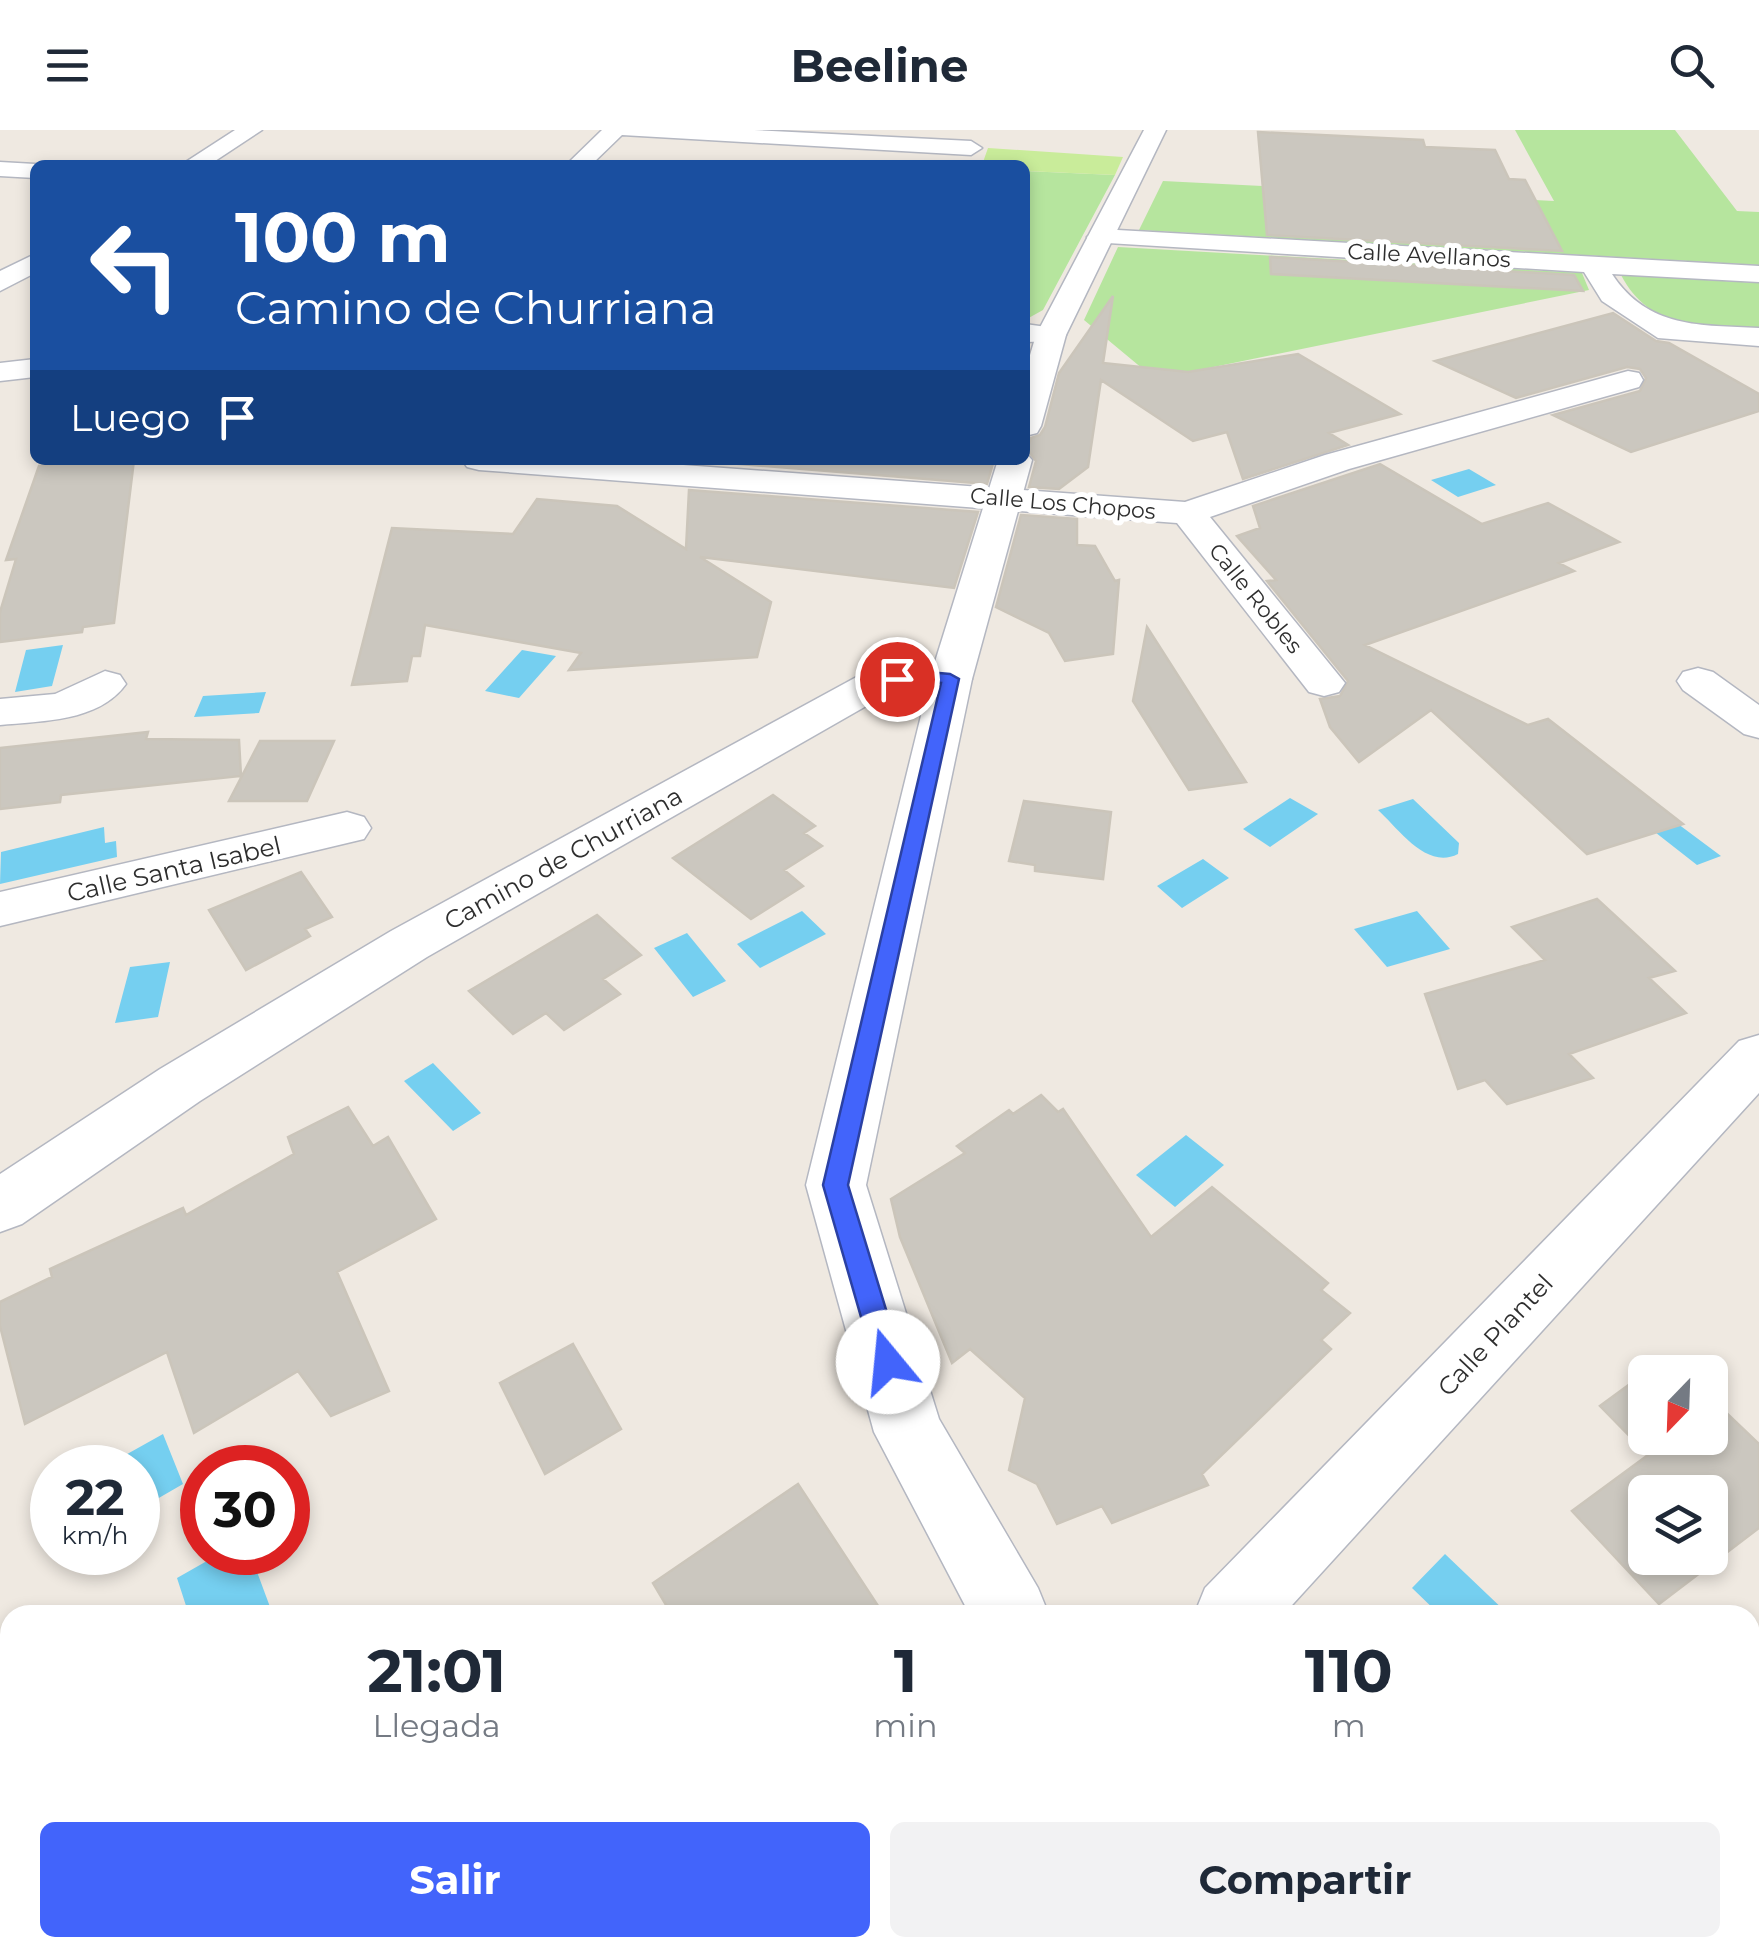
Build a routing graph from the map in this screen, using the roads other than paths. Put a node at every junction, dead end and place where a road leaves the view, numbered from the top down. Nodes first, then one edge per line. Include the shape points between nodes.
1 (250, 130) edge
2 (614, 130) edge
3 (628, 130) edge
4 (1155, 130) edge
5 (971, 148) edge
6 (201, 160) edge
7 (583, 160) edge
8 (0, 169) edge
9 (30, 171) edge
10 (1100, 237) junction
11 (0, 263) edge
12 (30, 264) edge
13 (1592, 264) junction
14 (30, 266) edge
15 (1759, 274) edge
16 (0, 283) edge
17 (1038, 334) edge
18 (1759, 337) edge
19 (30, 369) edge
20 (0, 372) edge
21 (1628, 380) dead end
22 (1030, 391) edge
23 (548, 465) edge
24 (1014, 465) edge
25 (1004, 498) junction
26 (1188, 513) junction
27 (950, 679) junction
28 (1698, 681) dead end
29 (1324, 683) dead end
30 (105, 684) dead end
31 (0, 712) edge
32 (1759, 726) edge
33 (348, 828) dead end
34 (0, 909) edge
35 (1759, 1056) edge
36 (0, 1206) edge
37 (1005, 1605) edge
38 (1241, 1605) edge

1 - 6 street
2 - 7 street
3 - 5 street
4 - 10 street
8 - 9 street
10 - 13 street, Calle Avellanos
10 - 17 street
11 - 12 street
13 - 15 street, Calle Avellanos
13 - 18 street via 1612,295 1668,332
14 - 16 street
17 - 22 street
19 - 20 street
21 - 26 street, Calle Los Chopos via 1337,462
23 - 25 street, Calle Los Chopos
24 - 25 street
25 - 26 street, Calle Los Chopos
25 - 27 street
26 - 29 street, Calle Robles
27 - 36 street, Camino de Churriana via 877,683 410,944 180,1085
27 - 37 street via 836,1185 909,1432
28 - 32 street
30 - 31 street via 65,706
33 - 34 street, Calle Santa Isabel
35 - 38 street, Calle Plantel

